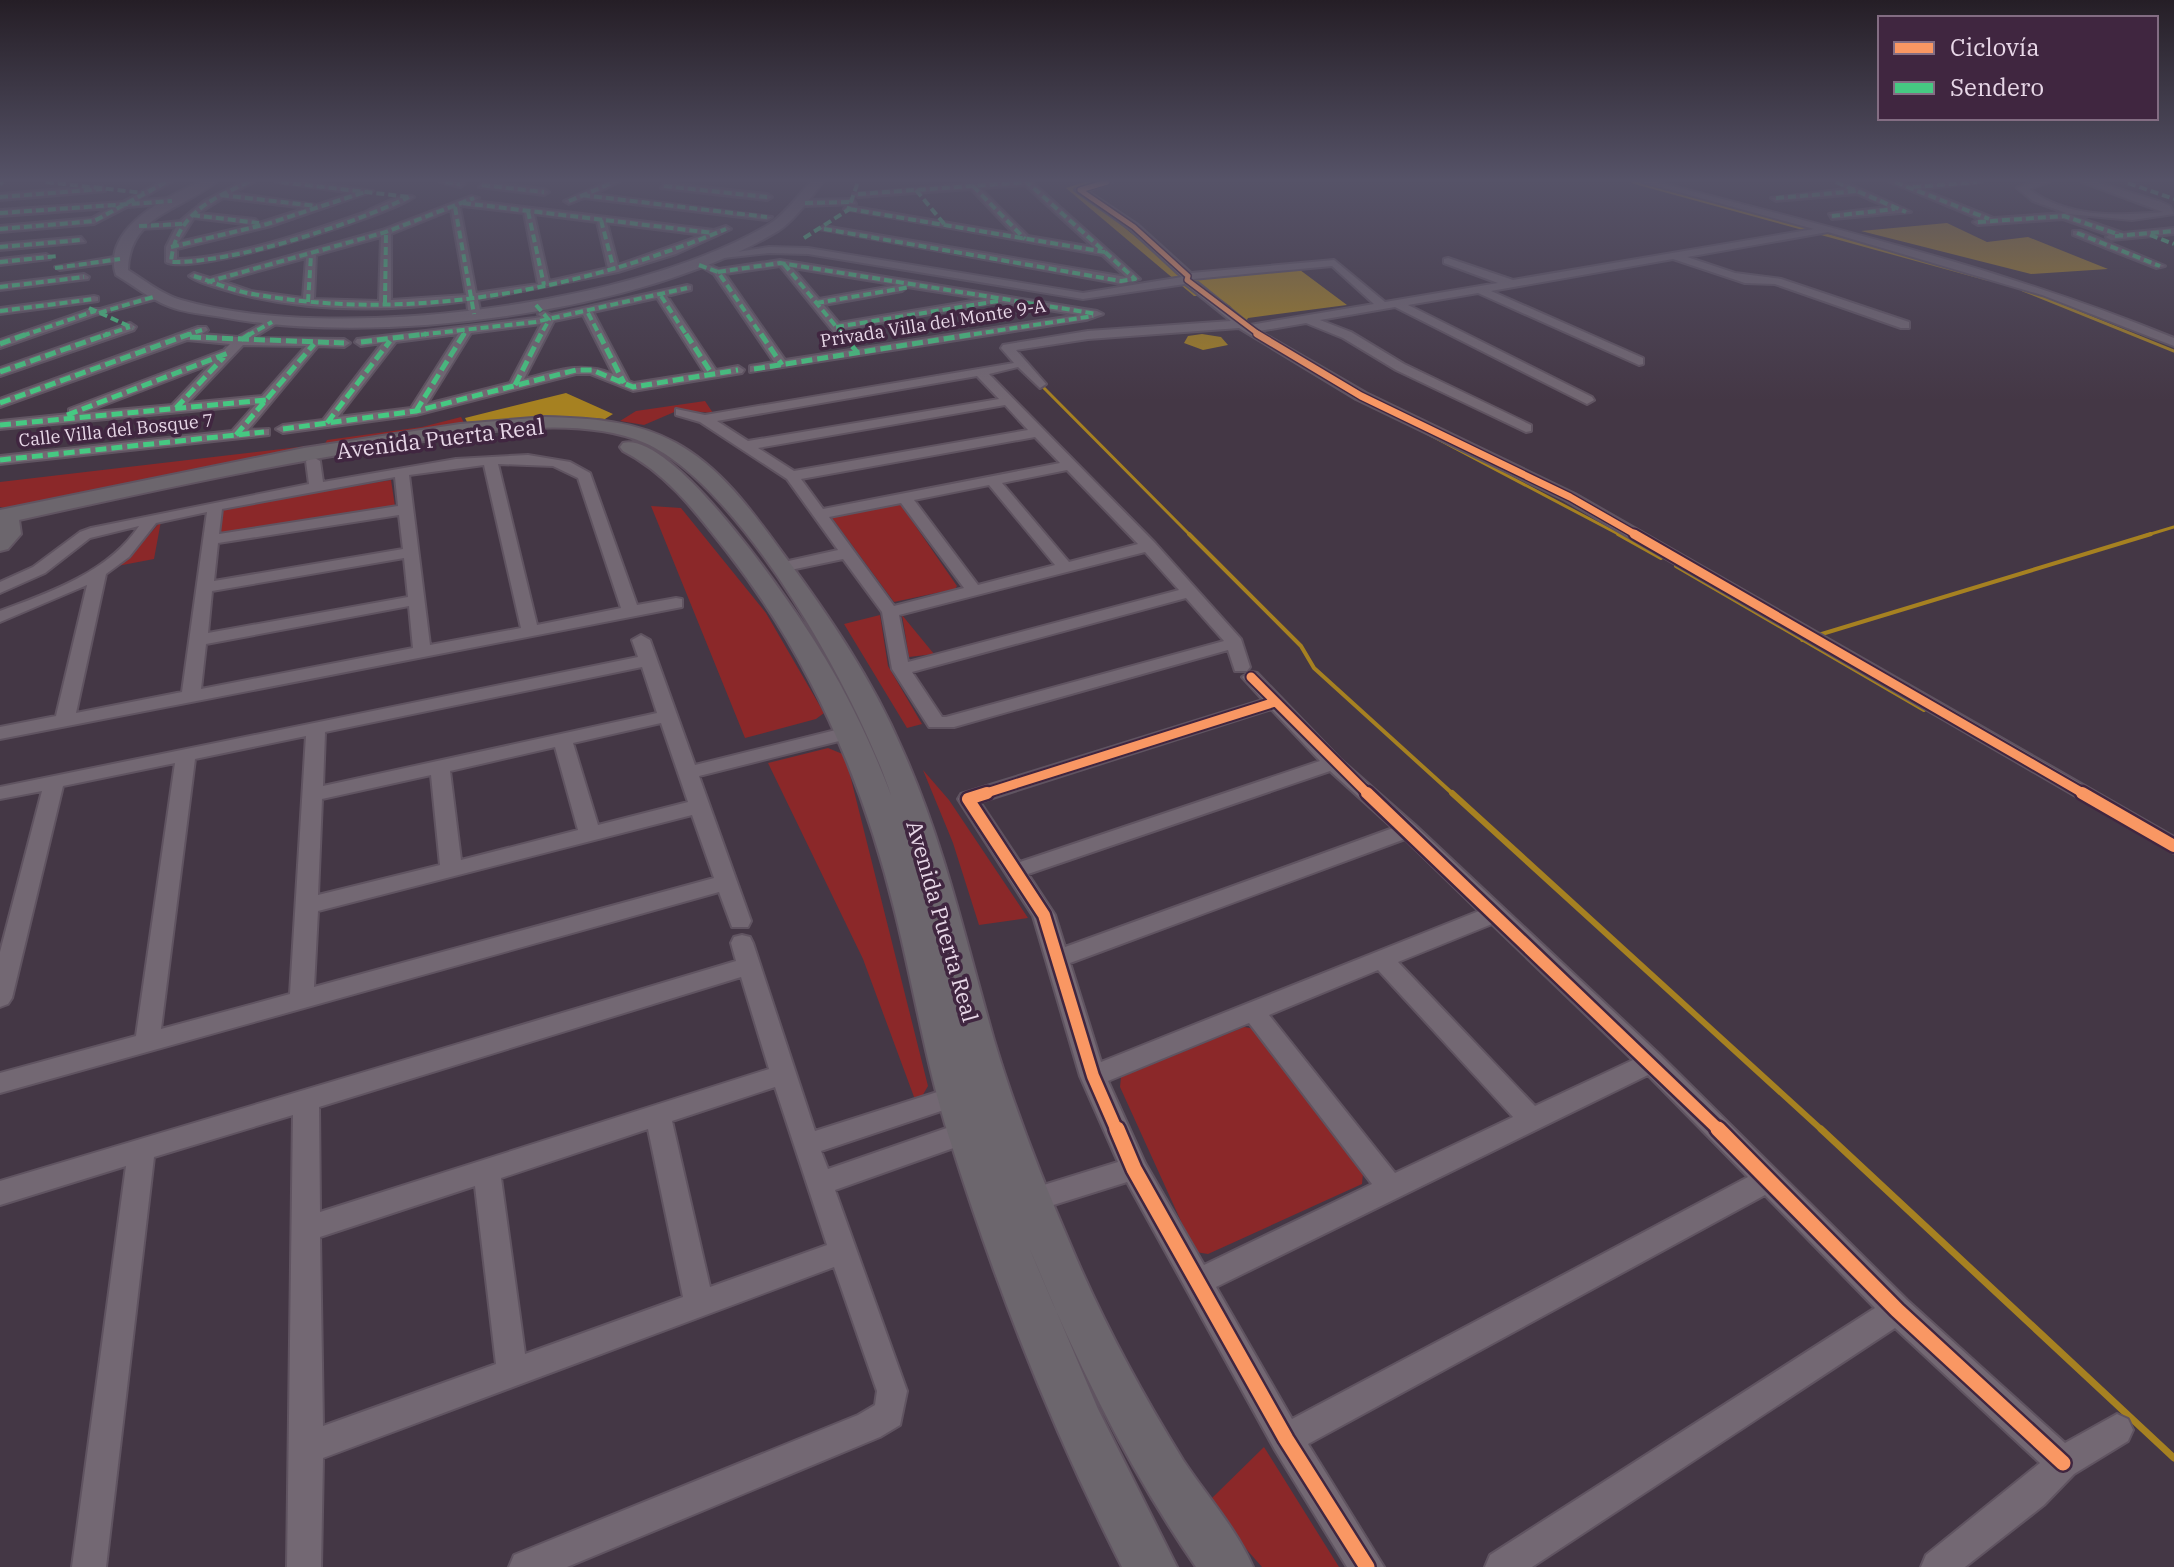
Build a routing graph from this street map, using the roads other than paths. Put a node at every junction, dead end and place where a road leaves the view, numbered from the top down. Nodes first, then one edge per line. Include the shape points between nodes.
1 (59, 255) edge
2 (117, 255) edge
3 (171, 255) edge
4 (221, 255) edge
5 (311, 255) joint
6 (386, 255) edge
7 (466, 255) edge
8 (538, 255) edge
9 (610, 255) edge
10 (655, 255) edge
11 (728, 255) edge
12 (748, 255) edge
13 (840, 255) edge
14 (877, 255) edge
15 (973, 255) edge
16 (1109, 255) edge
17 (1163, 255) edge
18 (1673, 255) joint
19 (1917, 255) edge
20 (2132, 255) edge
21 (114, 258) junction
22 (1448, 261) dead end
23 (0, 262) edge
24 (56, 263) junction
25 (712, 264) junction
26 (784, 264) junction
27 (2160, 266) dead end
28 (614, 270) junction
29 (962, 271) junction
30 (194, 276) dead end
31 (1733, 276) junction
32 (84, 277) dead end
33 (1187, 278) junction
34 (50, 281) junction
35 (207, 282) junction
36 (1510, 283) junction
37 (923, 284) junction
38 (544, 285) junction
39 (1756, 285) dead end
40 (0, 287) edge
41 (687, 288) dead end
42 (1482, 291) junction
43 (661, 296) junction
44 (1010, 299) junction
45 (149, 300) junction
46 (308, 302) junction
47 (385, 303) junction
48 (816, 303) junction
49 (1390, 305) junction
50 (467, 307) junction
51 (99, 310) junction
52 (0, 311) edge
53 (532, 311) junction
54 (588, 313) junction
55 (1305, 318) junction
56 (549, 320) junction
57 (273, 325) junction
58 (1905, 325) dead end
59 (1246, 326) junction
60 (50, 327) junction
61 (836, 327) junction
62 (202, 330) dead end
63 (0, 333) edge
64 (465, 333) junction
65 (186, 336) junction
66 (390, 341) junction
67 (361, 342) dead end
68 (2174, 342) edge
69 (344, 343) dead end
70 (0, 344) edge
71 (314, 344) junction
72 (238, 346) junction
73 (857, 352) junction
74 (1639, 361) dead end
75 (782, 365) junction
76 (1012, 366) dead end
77 (754, 369) dead end
78 (738, 370) dead end
79 (0, 372) edge
80 (980, 372) junction
81 (712, 374) junction
82 (624, 383) junction
83 (1040, 384) dead end
84 (515, 385) junction
85 (266, 400) junction
86 (1587, 400) dead end
87 (1008, 401) junction
88 (0, 403) edge
89 (176, 408) junction
90 (416, 411) junction
91 (681, 412) dead end
92 (705, 419) junction
93 (48, 422) junction
94 (327, 423) junction
95 (0, 425) edge
96 (1526, 428) dead end
97 (283, 429) dead end
98 (264, 432) dead end
99 (1039, 432) junction
100 (236, 435) junction
101 (750, 445) junction
102 (0, 460) edge
103 (317, 460) junction
104 (490, 460) junction
105 (1070, 465) junction
106 (402, 473) junction
107 (792, 476) junction
108 (696, 480) junction
109 (992, 480) junction
110 (323, 487) junction
111 (904, 497) junction
112 (215, 506) junction
113 (406, 509) junction
114 (819, 514) junction
115 (151, 519) junction
116 (3, 526) edge
117 (210, 540) junction
118 (1149, 546) junction
119 (845, 550) junction
120 (411, 552) junction
121 (796, 561) junction
122 (1065, 567) junction
123 (99, 571) junction
124 (0, 588) edge
125 (204, 588) junction
126 (974, 591) junction
127 (1190, 592) junction
128 (416, 600) junction
129 (676, 603) dead end
130 (630, 610) junction
131 (890, 612) junction
132 (0, 617) edge
133 (530, 630) junction
134 (198, 640) junction
135 (641, 640) dead end
136 (1235, 643) junction
137 (422, 651) junction
138 (649, 660) junction
139 (901, 669) junction
140 (191, 696) junction
141 (1275, 702) junction
142 (668, 716) junction
143 (65, 720) junction
144 (849, 725) junction
145 (316, 728) junction
146 (0, 733) edge
147 (562, 739) junction
148 (186, 755) junction
149 (1333, 763) junction
150 (440, 767) junction
151 (686, 767) junction
152 (54, 782) junction
153 (0, 793) edge
154 (313, 795) junction
155 (700, 806) junction
156 (1408, 830) junction
157 (590, 834) junction
158 (2174, 846) edge
159 (451, 869) junction
160 (1015, 871) junction
161 (726, 882) junction
162 (307, 906) junction
163 (1494, 914) junction
164 (744, 943) junction
165 (1058, 958) junction
166 (1382, 959) junction
167 (0, 998) edge
168 (302, 1000) junction
169 (1252, 1010) junction
170 (147, 1043) junction
171 (1651, 1062) junction
172 (785, 1074) junction
173 (1093, 1076) junction
174 (0, 1083) edge
175 (956, 1096) junction
176 (306, 1102) junction
177 (658, 1115) junction
178 (1531, 1119) junction
179 (967, 1132) junction
180 (806, 1145) junction
181 (141, 1153) junction
182 (1132, 1163) junction
183 (486, 1169) junction
184 (1768, 1180) junction
185 (819, 1184) junction
186 (1390, 1187) junction
187 (0, 1193) edge
188 (1029, 1194) junction
189 (307, 1229) junction
190 (842, 1252) junction
191 (1196, 1283) junction
192 (699, 1305) junction
193 (1897, 1310) junction
194 (512, 1373) junction
195 (2117, 1430) dead end
196 (1286, 1439) junction
197 (307, 1448) junction
198 (2063, 1463) junction
199 (89, 1567) edge
200 (304, 1567) edge
201 (526, 1567) edge
202 (1151, 1567) edge
203 (1227, 1567) edge
204 (1367, 1567) edge
205 (1502, 1567) edge
206 (1938, 1567) edge

1 - 24 street
2 - 21 street
3 - 4 street via 172,264 188,264
5 - 35 street
5 - 46 street
6 - 47 street
7 - 50 street
8 - 38 street
9 - 28 street
10 - 28 street
11 - 25 street
12 - 25 street
13 - 29 street
14 - 29 street
15 - 16 street via 1121,281 1135,279
17 - 33 street
18 - 31 street
18 - 36 street
19 - 68 street via 2006,279
20 - 27 street
21 - 24 street
21 - 45 street
22 - 36 street
23 - 24 street
24 - 34 street
25 - 26 street, Privada Villa del Monte 9-A via 732,269
25 - 53 street
25 - 75 street
26 - 37 street, Privada Villa del Monte 9-A
26 - 48 street, Privada Villa del Monte 9-A
28 - 38 street
29 - 33 street via 1083,296
30 - 35 street
31 - 39 street
31 - 58 street via 1777,281
32 - 34 street
33 - 49 street via 1334,263
33 - 59 street
34 - 40 street
35 - 46 street
36 - 42 street
37 - 44 street, Privada Villa del Monte 9-A
37 - 48 street, Privada Villa del Monte 9-A
38 - 50 street
41 - 43 street
42 - 49 street
42 - 74 street
43 - 54 street
43 - 81 street
44 - 61 street, Privada Villa del Monte 9-A
44 - 73 street, Privada Villa del Monte 9-A via 1097,314
45 - 51 street
45 - 57 street
46 - 47 street
47 - 50 street
48 - 61 street
49 - 55 street
49 - 86 street
50 - 53 street
50 - 57 street via 356,323
51 - 52 street via 74,302
51 - 60 street
51 - 79 street via 134,328
53 - 56 street
53 - 64 street
54 - 56 street
54 - 82 street
55 - 59 street
55 - 96 street
56 - 84 street
57 - 72 street, Calle Villa del Bosque 7
59 - 83 street via 1088,335 1007,348
59 - 158 street via 1361,396 1570,497
60 - 63 street
60 - 70 street
61 - 73 street
62 - 65 street, Calle Villa del Bosque 7
64 - 66 street
64 - 90 street
65 - 72 street, Calle Villa del Bosque 7
65 - 88 street, Calle Villa del Bosque 7
66 - 67 street
66 - 94 street
69 - 71 street, Calle Villa del Bosque 7
71 - 72 street, Calle Villa del Bosque 7
71 - 85 street, Calle Villa del Bosque 7
72 - 89 street, Calle Villa del Bosque 7
72 - 93 street, Calle Villa del Bosque 7
73 - 75 street, Privada Villa del Monte 9-A
75 - 77 street, Privada Villa del Monte 9-A
76 - 80 street
78 - 81 street
80 - 87 street
80 - 92 street
81 - 82 street via 633,387
82 - 84 street via 584,369
84 - 90 street
85 - 89 street, Calle Villa del Bosque 7
85 - 100 street, Calle Villa del Bosque 7
87 - 99 street
87 - 101 street
89 - 93 street, Calle Villa del Bosque 7
90 - 94 street
91 - 92 street
92 - 101 street
93 - 95 street, Calle Villa del Bosque 7
94 - 97 street
98 - 100 street, Calle Villa del Bosque 7
99 - 105 street
99 - 107 street
100 - 102 street, Calle Villa del Bosque 7
101 - 107 street
103 - 108 main road, Avenida Puerta Real via 483,436 563,435 629,447
103 - 110 street
103 - 116 main road, Avenida Puerta Real
104 - 106 street
104 - 130 street via 559,464 585,476
104 - 133 street
105 - 109 street
105 - 118 street
106 - 110 street
106 - 113 street
107 - 114 street
108 - 116 main road, Avenida Puerta Real via 681,452 652,438 596,426 526,425 273,460
108 - 121 main road, Avenida Puerta Real
108 - 144 main road, Avenida Puerta Real via 806,643
109 - 111 street
109 - 122 street
110 - 112 street
111 - 114 street
111 - 126 street
112 - 115 street
112 - 117 street
113 - 117 street
113 - 120 street
114 - 119 street
115 - 123 street via 139,537
115 - 124 street via 85,535 39,570
117 - 125 street
118 - 122 street
118 - 127 street
119 - 121 street
119 - 131 street
120 - 125 street
120 - 128 street
121 - 188 main road, Avenida Puerta Real via 887,748 928,856 990,1086
122 - 126 street
123 - 132 street
123 - 143 street
125 - 134 street
126 - 131 street
127 - 136 street
127 - 139 street
128 - 134 street
128 - 137 street
129 - 130 street
130 - 133 street
131 - 139 street
133 - 137 street
134 - 140 street
135 - 138 street
136 - 139 street via 943,724 933,721
136 - 141 street via 1246,672
137 - 140 street
138 - 142 street
138 - 145 street
140 - 143 street
141 - 149 street
141 - 160 street via 971,796 970,806
142 - 147 street
142 - 151 street
143 - 146 street
144 - 151 street
144 - 175 main road, Avenida Puerta Real via 905,885
145 - 148 street
145 - 154 street
147 - 150 street
147 - 157 street
148 - 152 street
148 - 170 street
149 - 156 street
149 - 160 street
150 - 154 street
150 - 159 street
151 - 155 street
152 - 153 street
152 - 167 street
154 - 162 street
155 - 157 street
155 - 161 street
156 - 163 street
156 - 165 street
157 - 159 street
159 - 162 street
160 - 165 street via 1044,915
161 - 164 street
161 - 168 street
162 - 168 street
163 - 166 street
163 - 171 street
164 - 172 street
164 - 176 street
165 - 173 street
166 - 169 street
166 - 178 street
168 - 170 street
169 - 173 street
169 - 186 street
170 - 174 street
171 - 178 street
171 - 184 street
172 - 177 street
172 - 180 street
173 - 182 street
175 - 179 main road, Avenida Puerta Real
175 - 180 street
176 - 181 street
176 - 189 street
177 - 183 street
177 - 192 street
178 - 186 street
179 - 185 street
179 - 202 main road, Avenida Puerta Real via 1008,1255 1059,1378
180 - 185 street
181 - 187 street
181 - 199 street
182 - 188 street
182 - 191 street
183 - 189 street
183 - 194 street
184 - 193 street
184 - 196 street
185 - 190 street
186 - 191 street
188 - 203 main road, Avenida Puerta Real via 1075,1309 1133,1417
189 - 197 street
190 - 192 street
190 - 201 street via 892,1391 889,1414
191 - 196 street
192 - 194 street
193 - 198 street
193 - 205 street
194 - 197 street
195 - 198 street
196 - 204 street
197 - 200 street
198 - 206 street

